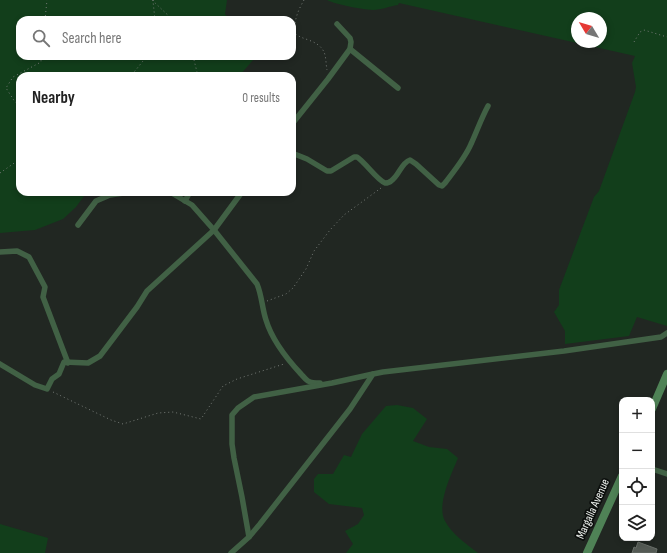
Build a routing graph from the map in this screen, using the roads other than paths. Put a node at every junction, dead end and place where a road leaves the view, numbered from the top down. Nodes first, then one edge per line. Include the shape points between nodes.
1 (336, 24) dead end
2 (350, 49) junction
3 (398, 88) dead end
4 (488, 106) dead end
5 (296, 119) edge
6 (296, 155) edge
7 (108, 196) edge
8 (177, 196) edge
9 (188, 196) edge
10 (239, 196) edge
11 (185, 201) junction
12 (78, 225) dead end
13 (214, 230) junction
14 (0, 252) edge
15 (667, 333) edge
16 (68, 363) junction
17 (0, 364) edge
18 (373, 374) junction
19 (667, 374) edge
20 (332, 383) junction
21 (664, 391) edge
22 (655, 404) edge
23 (655, 470) edge
24 (667, 474) edge
25 (619, 483) edge
26 (249, 537) junction
27 (231, 553) edge
28 (587, 553) edge

1 - 2 street via 350,38
2 - 3 street
2 - 5 street
4 - 6 street via 469,148 442,186 410,160 388,183 382,181 354,156 327,171
7 - 12 street via 96,201
8 - 11 street
9 - 11 street
10 - 13 street
11 - 13 street via 192,205
13 - 16 street via 147,291 100,356 88,363
13 - 20 street via 257,284 269,330 290,362 309,382
14 - 16 street via 17,251 29,257 44,287 43,297
15 - 18 street via 661,337 564,351
16 - 17 street via 64,362 59,374 52,379 47,389 35,385
18 - 20 street
18 - 26 street via 350,409
19 - 21 street
20 - 26 street via 254,397 232,415 232,444
21 - 22 street
23 - 24 street
25 - 28 street, Margalla Avenue
26 - 27 street

